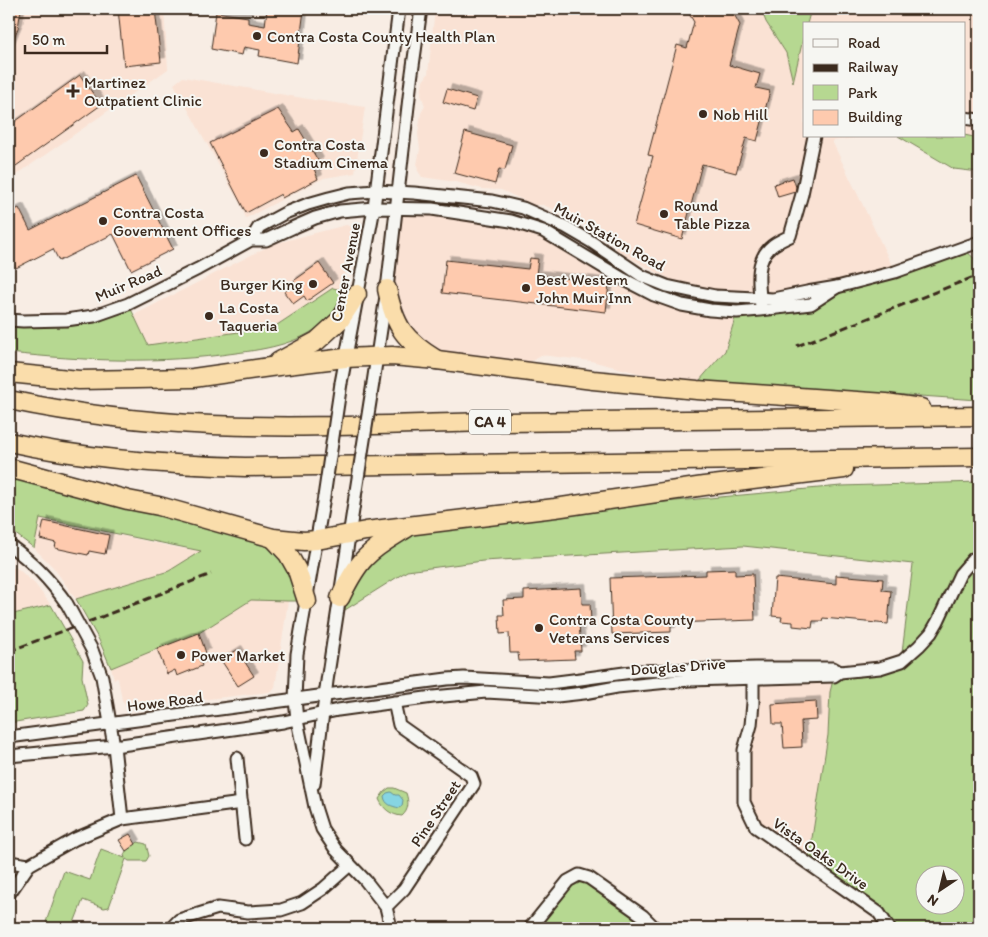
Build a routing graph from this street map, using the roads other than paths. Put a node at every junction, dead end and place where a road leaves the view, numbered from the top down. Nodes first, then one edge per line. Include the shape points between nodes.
1 (399, 9) edge
2 (421, 9) edge
3 (966, 118) edge
4 (979, 120) edge
5 (814, 138) edge
6 (376, 191) junction
7 (399, 192) junction
8 (374, 208) junction
9 (397, 208) junction
10 (251, 240) junction
11 (979, 242) edge
12 (387, 289) junction
13 (357, 294) junction
14 (760, 304) junction
15 (9, 320) edge
16 (377, 356) junction
17 (346, 358) junction
18 (437, 360) junction
19 (270, 367) junction
20 (9, 373) edge
21 (9, 400) edge
22 (976, 416) edge
23 (9, 442) edge
24 (933, 458) junction
25 (979, 458) edge
26 (9, 468) edge
27 (412, 525) junction
28 (349, 534) junction
29 (273, 538) junction
30 (318, 540) junction
31 (9, 545) edge
32 (979, 556) edge
33 (340, 598) junction
34 (307, 600) junction
35 (840, 672) junction
36 (754, 679) junction
37 (325, 695) junction
38 (295, 700) junction
39 (394, 702) junction
40 (323, 713) junction
41 (297, 720) junction
42 (110, 724) junction
43 (9, 737) edge
44 (114, 746) junction
45 (9, 756) edge
46 (237, 758) dead end
47 (312, 795) junction
48 (242, 803) junction
49 (122, 818) junction
50 (245, 839) dead end
51 (9, 862) edge
52 (29, 865) junction
53 (350, 865) junction
54 (9, 894) edge
55 (386, 907) junction
56 (171, 928) edge
57 (391, 928) edge
58 (530, 928) edge
59 (654, 928) edge
60 (889, 928) edge

1 - 6 street, Center Avenue
2 - 7 street
3 - 4 street
5 - 14 street via 790,236 771,246 761,259
6 - 7 street, Muir Road
6 - 8 street, Center Avenue
6 - 10 street, Muir Road via 349,193 308,204 260,227
7 - 9 street
7 - 14 street, Muir Station Road via 492,201 523,208 566,227 642,276 667,286
8 - 9 street, Muir Road
8 - 10 street, Muir Road via 340,210 266,240
8 - 13 street, Center Avenue
9 - 12 street
9 - 14 street, Muir Station Road via 511,221 543,230 623,279 682,305 737,312
10 - 15 street, Muir Road via 138,299 94,316 66,320
11 - 14 street, Muir Station Road via 895,272 837,287 811,304
12 - 16 street
12 - 18 highway via 395,319 402,330
13 - 17 street, Center Avenue
13 - 19 highway via 340,320 317,340
16 - 17 highway
16 - 18 highway
16 - 28 street, bridge
17 - 19 highway
17 - 30 street, Center Avenue, bridge
18 - 22 highway via 593,380 886,403
19 - 20 highway via 164,379 79,380
21 - 22 highway, CA 4 via 159,422 235,426
23 - 24 highway via 117,459 246,467
24 - 25 highway
24 - 27 highway
26 - 29 highway
27 - 28 highway
27 - 33 highway via 365,558
28 - 30 highway
28 - 33 street
29 - 30 highway
29 - 34 highway via 298,570
30 - 34 street
31 - 42 street, bridge via 37,568 67,604 92,650 102,677
32 - 35 street, Douglas Drive via 960,574 931,633 902,661 880,668
33 - 37 street
34 - 38 street via 298,654
35 - 36 street, Douglas Drive via 834,676
35 - 37 street via 833,668 639,671 549,683 447,679
36 - 39 street, Douglas Drive via 689,680 557,696 486,692
36 - 60 street, Vista Oaks Drive via 751,724 744,750 744,802 756,827 879,913
37 - 38 street, Howe Road
37 - 40 street
38 - 41 street
38 - 42 street, Howe Road
39 - 40 street, Douglas Drive
39 - 55 street, Pine Street via 399,725 471,776 474,784 404,889
40 - 41 street
40 - 47 street
41 - 44 street
41 - 47 street
42 - 43 street, Howe Road
42 - 44 street
44 - 45 street
44 - 49 street
46 - 48 street
47 - 53 street via 322,829
48 - 49 street
48 - 50 street
49 - 52 street
51 - 52 street
52 - 54 street
53 - 55 street
53 - 56 street via 302,903 281,910 248,912 218,908 179,920
55 - 57 street
58 - 59 street via 568,881 580,875 643,916

